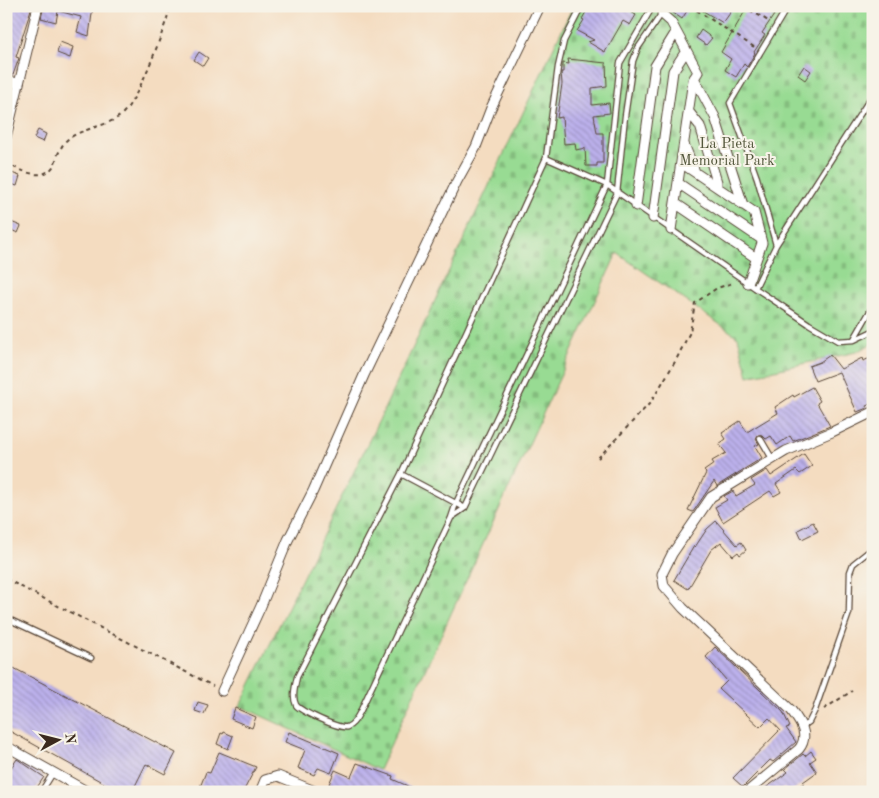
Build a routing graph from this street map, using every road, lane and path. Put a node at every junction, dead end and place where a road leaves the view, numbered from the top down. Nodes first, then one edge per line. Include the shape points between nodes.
1 (38, 6) edge
2 (171, 6) edge
3 (540, 6) edge
4 (582, 6) edge
5 (653, 6) edge
6 (690, 6) edge
7 (743, 6) edge
8 (788, 6) edge
9 (868, 6) edge
10 (665, 10) edge
11 (873, 10) edge
12 (776, 26) junction
13 (676, 32) junction
14 (686, 51) junction
15 (760, 51) junction
16 (620, 63) junction
17 (632, 65) junction
18 (694, 78) junction
19 (6, 79) edge
20 (18, 84) junction
21 (873, 94) edge
22 (689, 112) junction
23 (6, 137) edge
24 (684, 144) junction
25 (546, 158) junction
26 (6, 163) edge
27 (681, 163) junction
28 (695, 172) junction
29 (678, 183) junction
30 (607, 185) junction
31 (717, 187) junction
32 (617, 193) junction
33 (675, 203) junction
34 (743, 205) junction
35 (636, 206) junction
36 (653, 218) junction
37 (671, 230) junction
38 (761, 239) junction
39 (776, 245) junction
40 (756, 258) junction
41 (749, 283) junction
42 (873, 306) edge
43 (873, 331) edge
44 (854, 340) junction
45 (873, 412) edge
46 (760, 438) dead end
47 (598, 458) dead end
48 (773, 460) junction
49 (401, 474) junction
50 (456, 503) junction
51 (465, 508) junction
52 (451, 518) junction
53 (873, 548) edge
54 (6, 579) edge
55 (6, 618) edge
56 (92, 658) dead end
57 (222, 691) joint
58 (852, 691) dead end
59 (812, 717) junction
60 (802, 727) junction
61 (6, 746) edge
62 (53, 773) junction
63 (42, 792) edge
64 (88, 792) edge
65 (260, 792) edge
66 (317, 792) edge
67 (747, 792) edge

1 - 20 street
2 - 26 path via 156,52 127,110 119,118 64,142 47,172 27,172
3 - 57 street via 476,147 365,373
4 - 25 lane via 564,41
5 - 16 lane
6 - 15 path
7 - 12 path
8 - 12 lane
9 - 11 lane
10 - 13 street
10 - 17 lane via 638,48
12 - 15 lane
13 - 14 street
13 - 35 street via 655,66
14 - 18 street via 698,72
14 - 36 street via 673,71
15 - 39 lane via 730,103 757,178
16 - 17 lane
16 - 30 lane
17 - 32 lane
18 - 22 street
18 - 34 street via 715,117
19 - 20 street
20 - 23 street
21 - 39 lane
22 - 24 street
22 - 31 street via 700,126
24 - 27 street
24 - 28 street
25 - 30 lane
25 - 49 lane
27 - 28 street
27 - 29 street
28 - 31 street
29 - 33 street
29 - 38 street
30 - 32 lane
30 - 50 lane
31 - 34 street
32 - 35 lane
32 - 51 lane
33 - 37 street
33 - 40 street
34 - 38 street via 754,212
35 - 36 lane
36 - 37 lane
37 - 41 lane
38 - 40 street
39 - 41 lane
40 - 41 street
41 - 44 lane via 838,341
41 - 47 path via 718,288 695,303 690,332 651,402
42 - 44 lane
43 - 44 lane
45 - 48 street
46 - 48 lane
48 - 60 street via 711,497 672,554 662,580 683,608 790,710
49 - 50 lane
49 - 52 lane via 297,677 294,699 300,710 339,727 355,721
50 - 51 lane
50 - 52 lane
51 - 52 lane
53 - 59 lane via 853,564 850,572 849,613
54 - 57 path
55 - 56 lane
58 - 59 path
59 - 60 lane
60 - 67 street via 804,743 799,749
61 - 62 street
62 - 63 lane
62 - 64 street
65 - 66 street via 265,780 278,776

